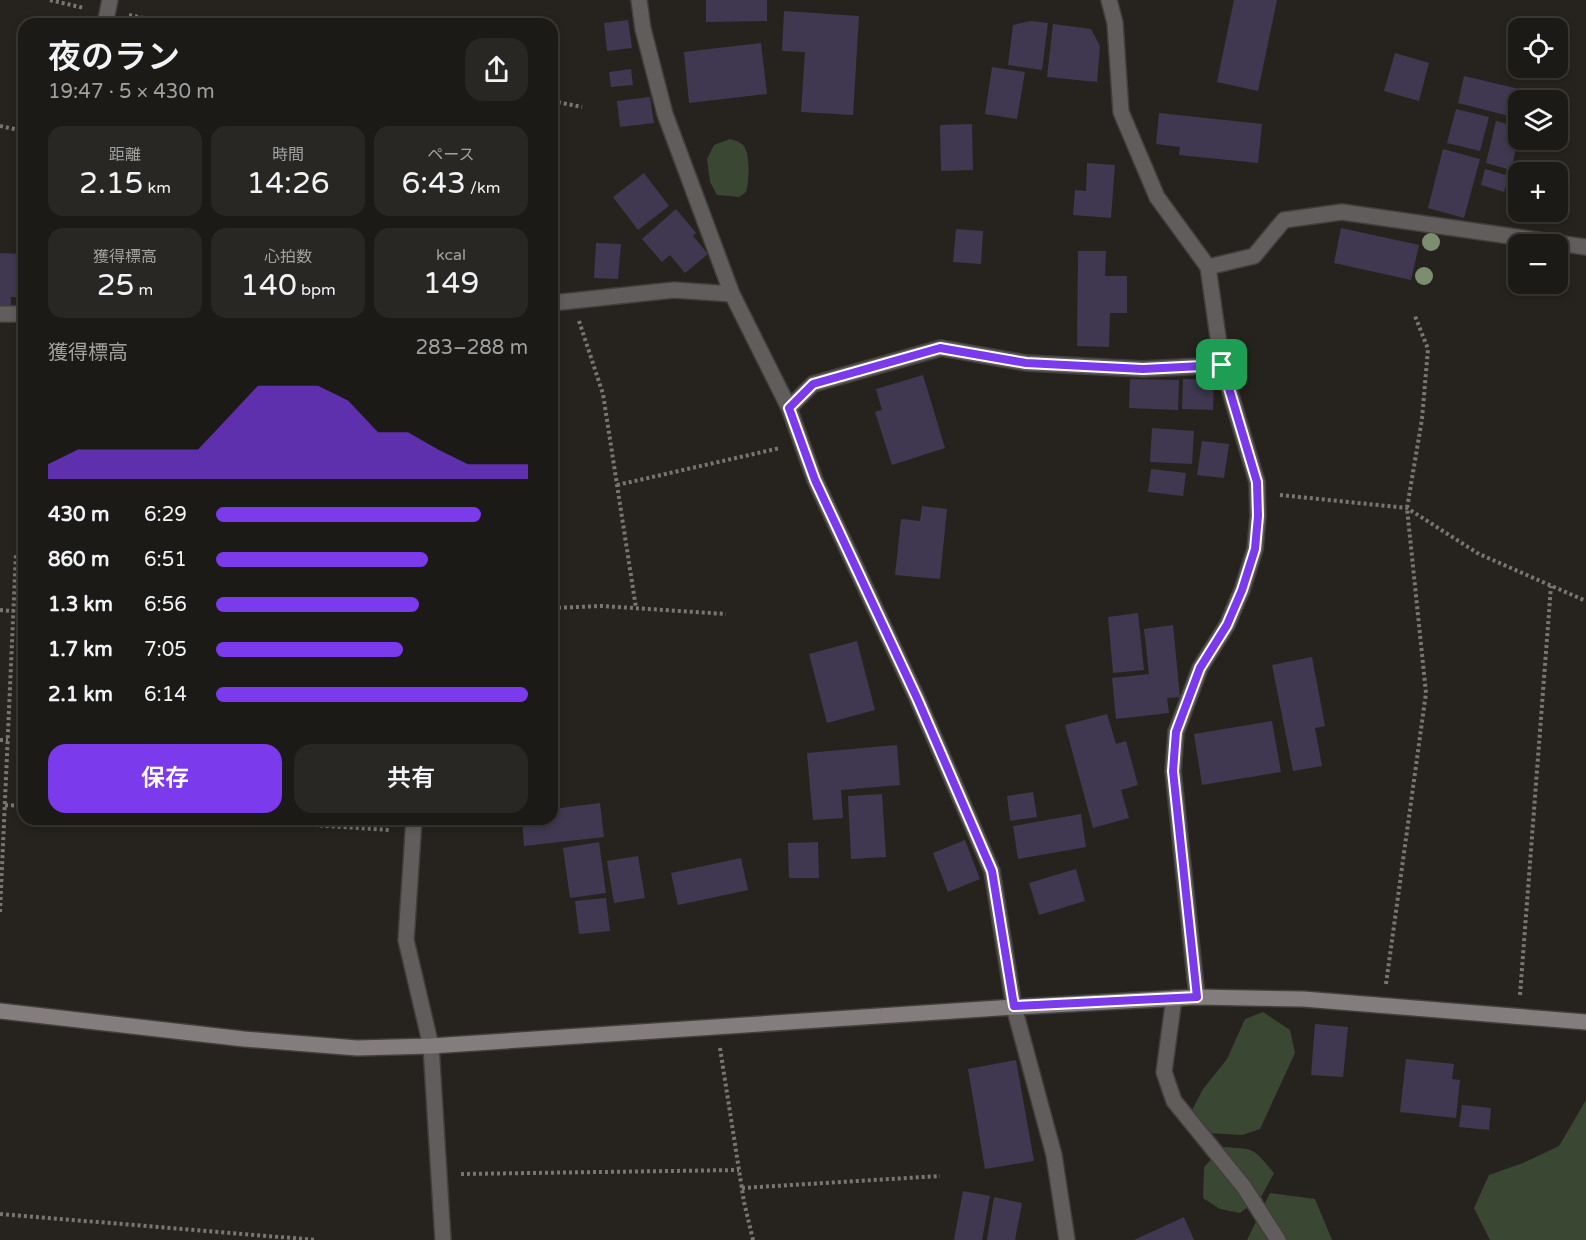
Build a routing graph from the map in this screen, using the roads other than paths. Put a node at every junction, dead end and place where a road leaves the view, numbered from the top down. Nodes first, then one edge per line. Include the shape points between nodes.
1 (110, 0) edge
2 (639, 0) edge
3 (1109, 0) edge
4 (106, 18) edge
5 (1586, 247) edge
6 (1208, 267) junction
7 (732, 294) junction
8 (558, 302) edge
9 (18, 314) edge
10 (0, 315) edge
11 (1222, 365) junction
12 (789, 408) junction
13 (414, 825) edge
14 (1197, 997) junction
15 (1174, 998) junction
16 (1014, 1006) junction
17 (0, 1011) edge
18 (1586, 1022) edge
19 (431, 1046) junction
20 (443, 1240) edge
21 (1067, 1240) edge
22 (1278, 1240) edge

1 - 4 street
2 - 7 street via 665,114
3 - 6 street via 1115,23 1122,112 1157,197
5 - 6 street via 1342,212 1284,220 1254,256
6 - 11 street
7 - 8 street via 674,290
7 - 12 street
9 - 10 street
11 - 12 street via 1143,369 1026,363 940,348 813,384
11 - 14 street via 1257,482 1258,516 1255,549 1242,590 1227,625 1200,668 1176,732 1173,771
12 - 16 street via 815,480 917,698 992,871
13 - 19 street via 406,940
14 - 15 street
14 - 18 street via 1303,999
15 - 16 street
15 - 22 street via 1164,1072 1174,1101 1244,1187
16 - 19 street
16 - 21 street via 1054,1155
17 - 19 street via 244,1039 357,1048
19 - 20 street

